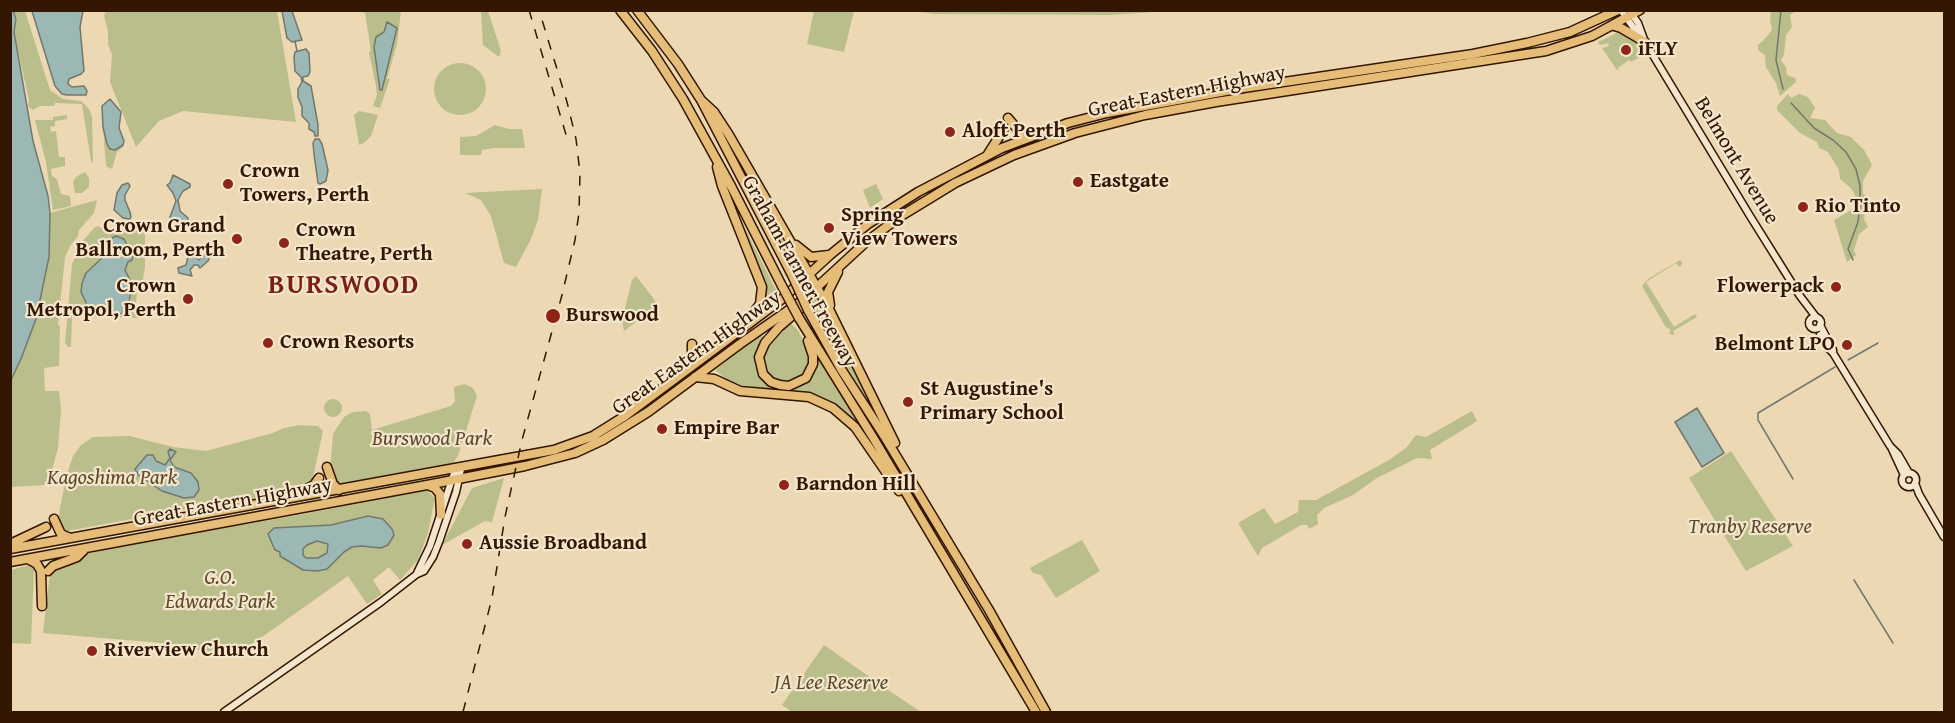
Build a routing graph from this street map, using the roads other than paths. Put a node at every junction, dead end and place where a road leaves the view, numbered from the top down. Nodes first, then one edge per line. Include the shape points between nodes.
1 (620, 10) edge
2 (637, 10) edge
3 (1628, 13) edge
4 (1614, 26) junction
5 (1646, 42) junction
6 (701, 100) junction
7 (1008, 118) dead end
8 (1004, 129) dead end
9 (1029, 137) junction
10 (713, 152) junction
11 (988, 155) junction
12 (785, 233) junction
13 (830, 255) junction
14 (841, 267) junction
15 (809, 274) junction
16 (818, 288) junction
17 (803, 300) junction
18 (1813, 318) junction
19 (801, 321) junction
20 (836, 322) junction
21 (1817, 327) junction
22 (734, 334) junction
23 (692, 344) dead end
24 (702, 358) junction
25 (708, 367) junction
26 (682, 374) junction
27 (695, 377) junction
28 (724, 386) junction
29 (327, 467) dead end
30 (458, 469) junction
31 (1906, 474) junction
32 (319, 478) dead end
33 (455, 480) junction
34 (427, 485) junction
35 (1912, 485) junction
36 (339, 490) junction
37 (287, 500) junction
38 (926, 504) junction
39 (441, 515) junction
40 (54, 519) dead end
41 (921, 519) junction
42 (46, 527) dead end
43 (1944, 537) edge
44 (73, 538) junction
45 (10, 544) edge
46 (85, 548) junction
47 (10, 549) edge
48 (28, 558) junction
49 (10, 562) edge
50 (48, 571) dead end
51 (417, 574) junction
52 (42, 606) dead end
53 (224, 712) edge
54 (1036, 712) edge
55 (1046, 712) edge

1 - 10 highway, Graham Farmer Freeway via 668,74
2 - 6 highway, Graham Farmer Freeway
3 - 4 highway, Great Eastern Highway
3 - 5 main road, Belmont Avenue
3 - 9 highway, Great Eastern Highway via 1527,43 1107,112
4 - 5 highway
4 - 14 highway, Great Eastern Highway via 1529,55 1216,102 1083,130 1014,155 937,193 881,230
5 - 18 main road, Belmont Avenue
6 - 12 highway via 714,112
6 - 38 highway, Graham Farmer Freeway, bridge via 808,310
7 - 9 highway
8 - 11 highway
9 - 11 highway, Great Eastern Highway
10 - 19 highway, Graham Farmer Freeway, bridge
10 - 22 highway via 722,186 762,287 760,304
11 - 13 highway, Great Eastern Highway via 907,199
12 - 13 highway via 811,257
12 - 15 highway
13 - 15 highway, Great Eastern Highway
14 - 16 highway, Great Eastern Highway
14 - 20 highway via 828,292
15 - 16 highway
15 - 22 highway, Great Eastern Highway
16 - 17 highway, Great Eastern Highway
16 - 20 highway
17 - 19 highway via 800,309 770,336 761,350 760,366 771,382 789,386 806,378 810,371 813,357
17 - 25 highway, Great Eastern Highway
18 - 21 main road via 1820,320
18 - 21 main road via 1809,325
19 - 41 highway, Graham Farmer Freeway
20 - 38 highway
21 - 31 main road
22 - 24 highway, Great Eastern Highway
23 - 26 highway via 692,356
24 - 25 highway
24 - 26 highway, Great Eastern Highway
25 - 27 highway, Great Eastern Highway
25 - 28 highway
26 - 30 highway, Great Eastern Highway via 593,436 534,456
27 - 28 highway via 706,377
27 - 33 highway, Great Eastern Highway via 635,420 584,449
28 - 41 highway via 809,397 833,408 855,427
29 - 36 highway
30 - 33 main road
30 - 36 highway, Great Eastern Highway
31 - 35 main road via 1903,482
31 - 35 main road via 1915,476
32 - 37 highway
33 - 34 highway, Great Eastern Highway
33 - 39 main road
33 - 51 main road via 433,557 424,571
34 - 39 highway via 438,490
34 - 46 highway, Great Eastern Highway
35 - 43 main road
36 - 37 highway, Great Eastern Highway
37 - 44 highway, Great Eastern Highway
38 - 55 highway, Graham Farmer Freeway
39 - 51 main road
40 - 44 highway via 61,534
41 - 54 highway, Graham Farmer Freeway
42 - 45 highway
44 - 47 highway, Great Eastern Highway
46 - 48 highway, Great Eastern Highway
46 - 50 highway via 77,557
48 - 49 highway, Great Eastern Highway
48 - 52 highway via 40,568
51 - 53 main road

